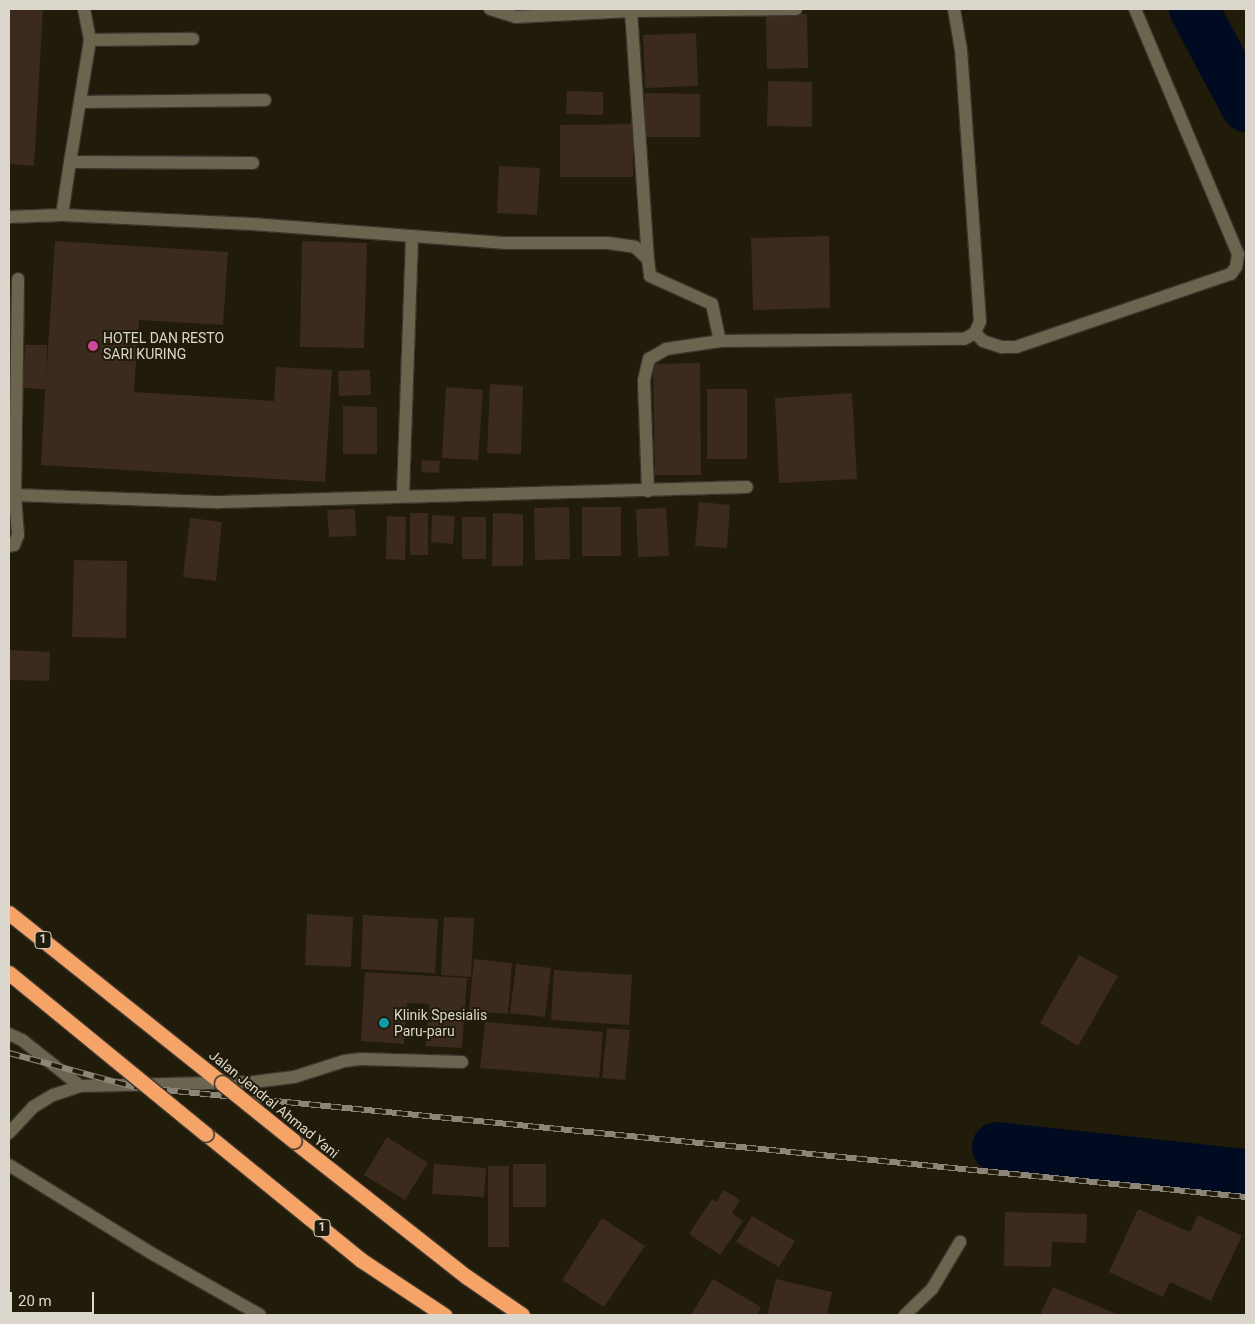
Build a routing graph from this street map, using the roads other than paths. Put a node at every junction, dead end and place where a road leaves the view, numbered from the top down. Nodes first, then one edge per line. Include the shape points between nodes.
1 (84, 9) edge
2 (490, 9) edge
3 (796, 9) edge
4 (954, 9) edge
5 (1135, 9) edge
6 (631, 11) junction
7 (193, 39) dead end
8 (90, 40) junction
9 (264, 100) dead end
10 (82, 102) junction
11 (70, 162) junction
12 (253, 163) dead end
13 (62, 215) junction
14 (9, 217) edge
15 (412, 236) junction
16 (648, 259) junction
17 (18, 279) dead end
18 (975, 333) junction
19 (720, 341) junction
20 (747, 487) dead end
21 (648, 491) junction
22 (15, 495) junction
23 (402, 495) junction
24 (9, 546) edge
25 (9, 913) edge
26 (9, 973) edge
27 (9, 1034) edge
28 (462, 1062) dead end
29 (80, 1086) junction
30 (9, 1132) edge
31 (9, 1164) edge
32 (960, 1242) dead end
33 (260, 1315) edge
34 (444, 1315) edge
35 (522, 1315) edge
36 (904, 1315) edge

1 - 8 street
2 - 6 street via 516,17
3 - 6 street
4 - 18 street via 961,50 980,321
5 - 18 street via 1238,254 1236,267 1231,274 1016,347 1002,347 983,341
6 - 16 street
7 - 8 street
8 - 10 street
9 - 10 street
10 - 11 street
11 - 12 street
11 - 13 street
13 - 14 street
13 - 15 street
15 - 16 street via 506,243 608,243 635,247
15 - 23 street
16 - 19 street via 650,276 712,304
17 - 22 street
18 - 19 street via 964,340
19 - 21 street via 666,349 649,359 644,380
20 - 21 street
21 - 23 street
22 - 23 street via 220,502
22 - 24 street via 18,535 14,545
25 - 35 highway, Jalan Jendral Ahmad Yani / 1, bridge via 294,1142 467,1277
26 - 34 highway, 1, bridge via 362,1260
27 - 29 street via 22,1040
28 - 29 street via 361,1059 294,1077 254,1082
29 - 30 street via 53,1095 33,1107
31 - 33 street via 151,1254
32 - 36 street via 932,1289

